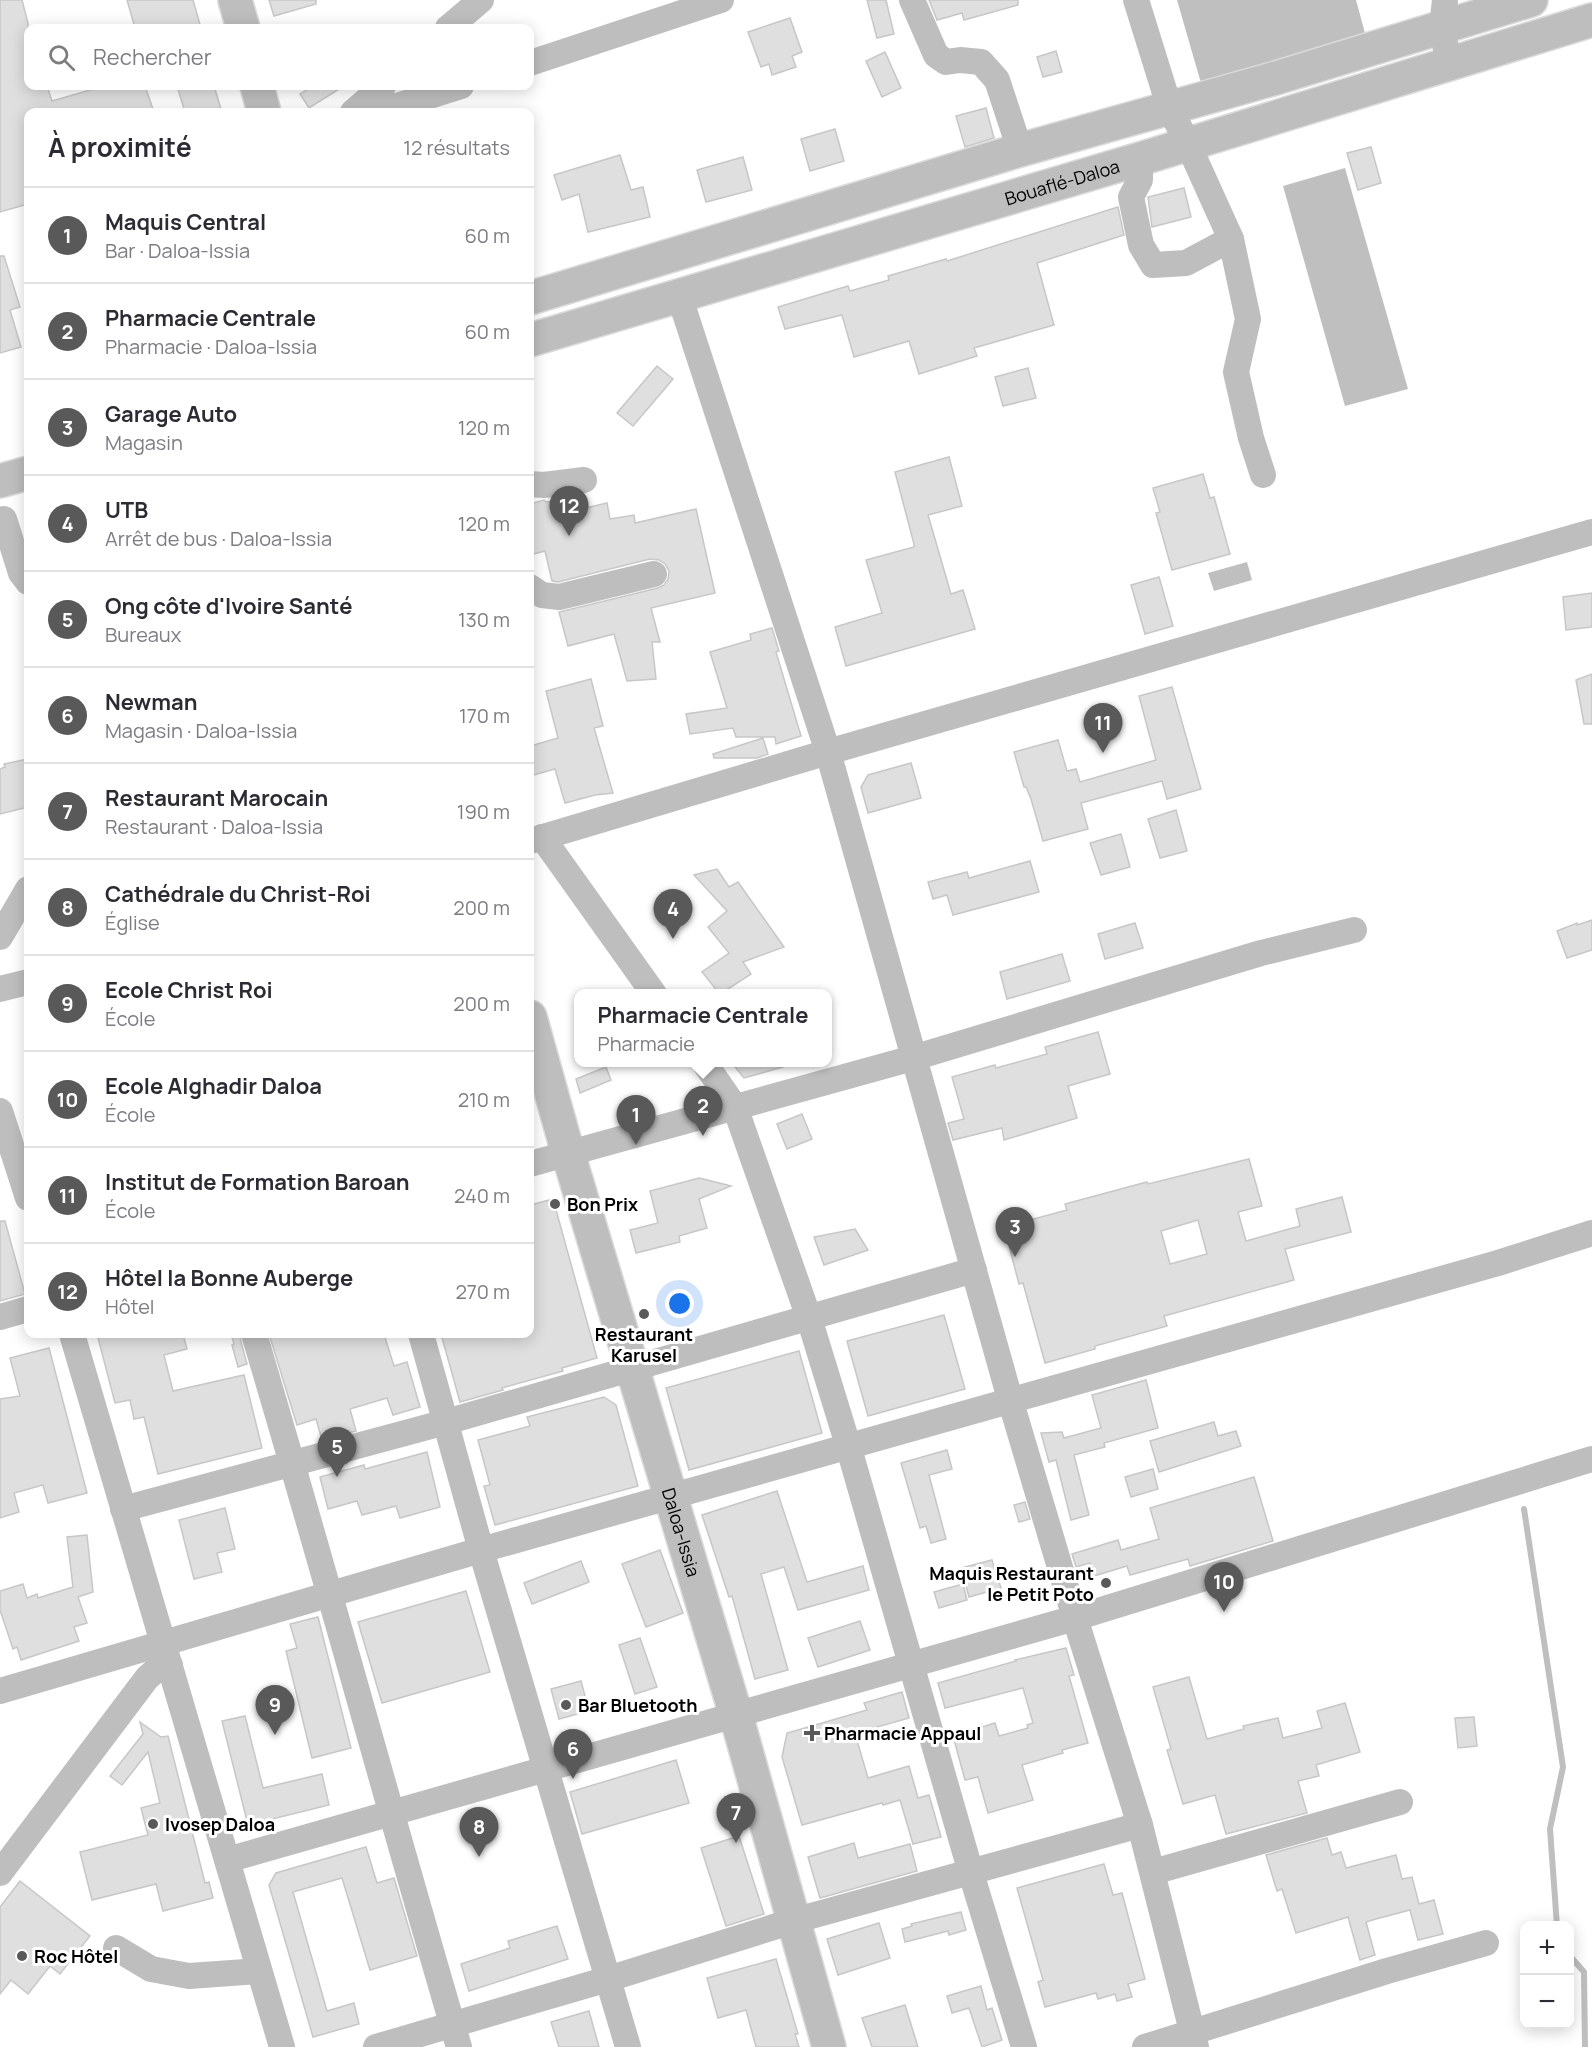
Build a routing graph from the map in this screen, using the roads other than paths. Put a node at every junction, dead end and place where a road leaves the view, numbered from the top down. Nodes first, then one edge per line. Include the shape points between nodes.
1 (235, 0) edge
2 (481, 0) edge
3 (722, 0) edge
4 (912, 0) edge
5 (1136, 0) edge
6 (1531, 0) edge
7 (1444, 14) edge
8 (1592, 20) edge
9 (242, 24) edge
10 (453, 24) edge
11 (534, 62) edge
12 (1449, 64) junction
13 (258, 90) edge
14 (378, 90) edge
15 (448, 90) edge
16 (263, 108) edge
17 (358, 108) edge
18 (391, 108) edge
19 (1170, 109) junction
20 (1188, 144) junction
21 (1020, 150) junction
22 (1140, 159) junction
23 (1231, 239) junction
24 (679, 295) junction
25 (534, 297) edge
26 (534, 339) edge
27 (1263, 475) dead end
28 (584, 480) dead end
29 (534, 484) edge
30 (2, 517) edge
31 (1592, 532) edge
32 (24, 533) edge
33 (654, 574) dead end
34 (24, 577) edge
35 (534, 590) edge
36 (828, 752) junction
37 (536, 839) edge
38 (24, 896) edge
39 (1354, 930) dead end
40 (0, 937) edge
41 (24, 983) edge
42 (0, 989) edge
43 (651, 989) edge
44 (534, 1031) edge
45 (913, 1058) junction
46 (707, 1067) edge
47 (735, 1107) junction
48 (0, 1111) edge
49 (568, 1153) junction
50 (534, 1163) edge
51 (24, 1185) edge
52 (1592, 1233) edge
53 (974, 1270) junction
54 (24, 1310) edge
55 (0, 1317) edge
56 (809, 1318) junction
57 (73, 1338) edge
58 (255, 1338) edge
59 (422, 1338) edge
60 (632, 1368) junction
61 (1010, 1399) junction
62 (446, 1422) junction
63 (848, 1445) junction
64 (1592, 1459) edge
65 (293, 1463) junction
66 (670, 1496) junction
67 (123, 1509) junction
68 (481, 1550) junction
69 (330, 1593) junction
70 (1075, 1618) junction
71 (166, 1654) junction
72 (912, 1665) junction
73 (0, 1691) edge
74 (736, 1715) junction
75 (546, 1770) junction
76 (1400, 1802) dead end
77 (390, 1814) junction
78 (1140, 1825) junction
79 (227, 1860) junction
80 (1153, 1872) junction
81 (0, 1873) edge
82 (971, 1874) junction
83 (794, 1921) junction
84 (1486, 1942) dead end
85 (116, 1948) dead end
86 (259, 1971) junction
87 (608, 1979) junction
88 (456, 2036) edge
89 (1194, 2040) edge
90 (282, 2047) edge
91 (376, 2047) edge
92 (627, 2047) edge
93 (828, 2047) edge
94 (1024, 2047) edge
95 (1144, 2047) edge

1 - 9 main road
2 - 10 street
3 - 11 street
4 - 21 street via 936,55 946,62 981,62 997,80
5 - 19 street
6 - 7 main road
7 - 12 street
7 - 19 main road
8 - 12 main road, Bouaflé-Daloa
12 - 20 main road, Bouaflé-Daloa
13 - 16 main road
14 - 17 street
15 - 18 street
19 - 20 street
19 - 21 main road
20 - 22 main road, Bouaflé-Daloa
20 - 23 street
21 - 25 main road
22 - 23 street via 1140,180 1131,197 1141,245 1153,266 1186,262
22 - 24 main road, Bouaflé-Daloa
23 - 27 street via 1248,319 1236,372
24 - 26 main road, Bouaflé-Daloa
24 - 36 street
28 - 29 street
30 - 32 street
30 - 34 street
31 - 36 street
33 - 35 street via 559,597 542,596
36 - 37 street
36 - 45 street
37 - 43 street
38 - 40 street
39 - 45 street via 1261,953
41 - 42 street
44 - 49 main road, Daloa-Issia
45 - 47 street
45 - 53 street
46 - 47 street
47 - 49 street
47 - 56 street
48 - 51 street
49 - 50 street
49 - 60 main road, Daloa-Issia
52 - 61 street via 1498,1263
53 - 56 street
53 - 61 street
54 - 55 street
56 - 60 street
56 - 63 street
57 - 67 street
58 - 65 street
59 - 62 street
60 - 62 street
60 - 66 main road, Daloa-Issia
61 - 63 street
61 - 70 street
62 - 65 street
62 - 68 street
63 - 66 street
63 - 72 street
64 - 70 street
65 - 67 street
65 - 69 street
66 - 68 street
66 - 74 main road, Daloa-Issia
67 - 71 street
68 - 69 street
68 - 75 street
69 - 71 street
69 - 77 street
70 - 72 street
70 - 78 street
71 - 73 street
71 - 79 street
71 - 81 street
72 - 74 street
72 - 82 street
74 - 75 street
74 - 83 main road, Daloa-Issia
75 - 77 street
75 - 87 street
76 - 80 street
77 - 79 street
77 - 88 street
78 - 80 street
78 - 82 street
79 - 86 street
80 - 89 street
82 - 83 street
82 - 94 street
83 - 87 street
83 - 93 main road, Daloa-Issia
84 - 89 street via 1387,1971
85 - 86 street via 151,1969 189,1976
86 - 90 street
87 - 88 street
87 - 92 street
88 - 91 street
89 - 95 street

